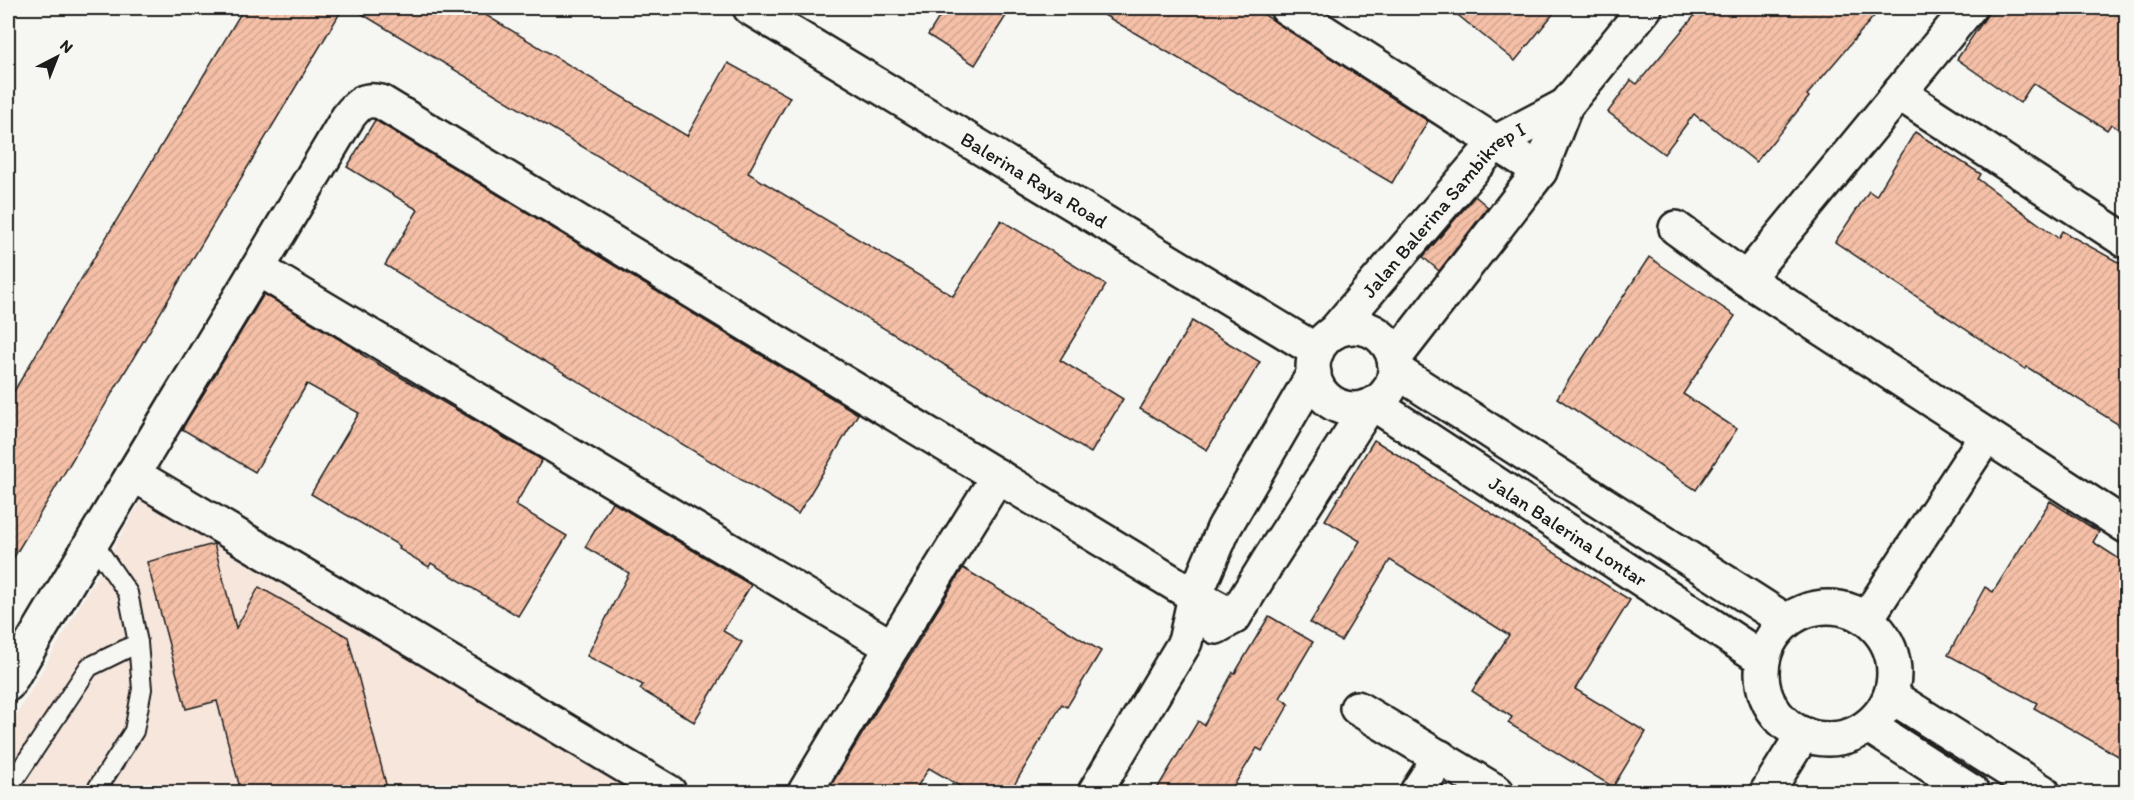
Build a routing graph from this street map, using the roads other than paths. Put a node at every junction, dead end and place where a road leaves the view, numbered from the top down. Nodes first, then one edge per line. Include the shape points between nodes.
1 (750, 8) edge
2 (1287, 8) edge
3 (1645, 8) edge
4 (1969, 8) edge
5 (1330, 18) edge
6 (1899, 93) junction
7 (1566, 105) junction
8 (1496, 142) junction
9 (1540, 171) junction
10 (1676, 228) dead end
11 (2127, 241) edge
12 (258, 270) junction
13 (1746, 279) junction
14 (1322, 352) junction
15 (1395, 365) junction
16 (1371, 406) junction
17 (1986, 436) junction
18 (133, 474) junction
19 (998, 476) junction
20 (2127, 526) edge
21 (92, 541) junction
22 (1194, 596) junction
23 (1234, 617) junction
24 (1867, 618) junction
25 (1786, 621) junction
26 (1185, 642) junction
27 (138, 643) junction
28 (892, 647) junction
29 (1762, 659) junction
30 (8, 684) edge
31 (1891, 696) junction
32 (1356, 708) dead end
33 (1869, 726) junction
34 (1803, 734) junction
35 (1440, 757) junction
36 (8, 789) edge
37 (95, 792) edge
38 (669, 792) edge
39 (805, 792) edge
40 (1095, 792) edge
41 (1418, 792) edge
42 (1497, 792) edge
43 (1767, 792) edge
44 (1972, 792) edge
45 (2043, 792) edge

1 - 14 street, Balerina Raya Road
2 - 5 street
3 - 7 street, Jalan Balerina Sambikrep I
4 - 6 street
5 - 8 street
6 - 11 street
6 - 13 street
7 - 8 street, Jalan Balerina Sambikrep I
7 - 9 street, Jalan Balerina Sambikrep I
8 - 9 street
8 - 14 street, Jalan Balerina Sambikrep I
9 - 15 street, Jalan Balerina Sambikrep I
10 - 13 street
12 - 18 street
12 - 19 street via 348,117 370,99 381,102
12 - 28 street
13 - 17 street
14 - 15 street via 1348,327 1364,328 1389,345
14 - 16 street via 1318,387 1327,398 1354,409
14 - 22 street, Jalan Balerina Sambikrep I via 1224,528
15 - 16 street via 1389,390
15 - 25 street
16 - 23 street
16 - 29 street, Jalan Balerina Lontar
17 - 20 street
17 - 24 street
18 - 21 street
18 - 38 street
19 - 22 street
19 - 28 street
21 - 27 lane via 128,593
21 - 30 street
22 - 23 street
22 - 26 street, Jalan Balerina Sambikrep I
23 - 26 street
24 - 25 street via 1847,609 1826,606 1804,610
24 - 31 street via 1887,640 1895,668
25 - 29 street via 1771,638
26 - 40 street, Jalan Balerina Sambikrep I
27 - 36 lane via 89,667
27 - 37 lane via 142,689 134,730
28 - 39 street
29 - 34 street via 1762,682 1769,704 1783,722
31 - 33 street
31 - 45 street
32 - 35 street
33 - 34 street via 1837,739
33 - 44 street
34 - 43 street
35 - 41 street
35 - 42 street

